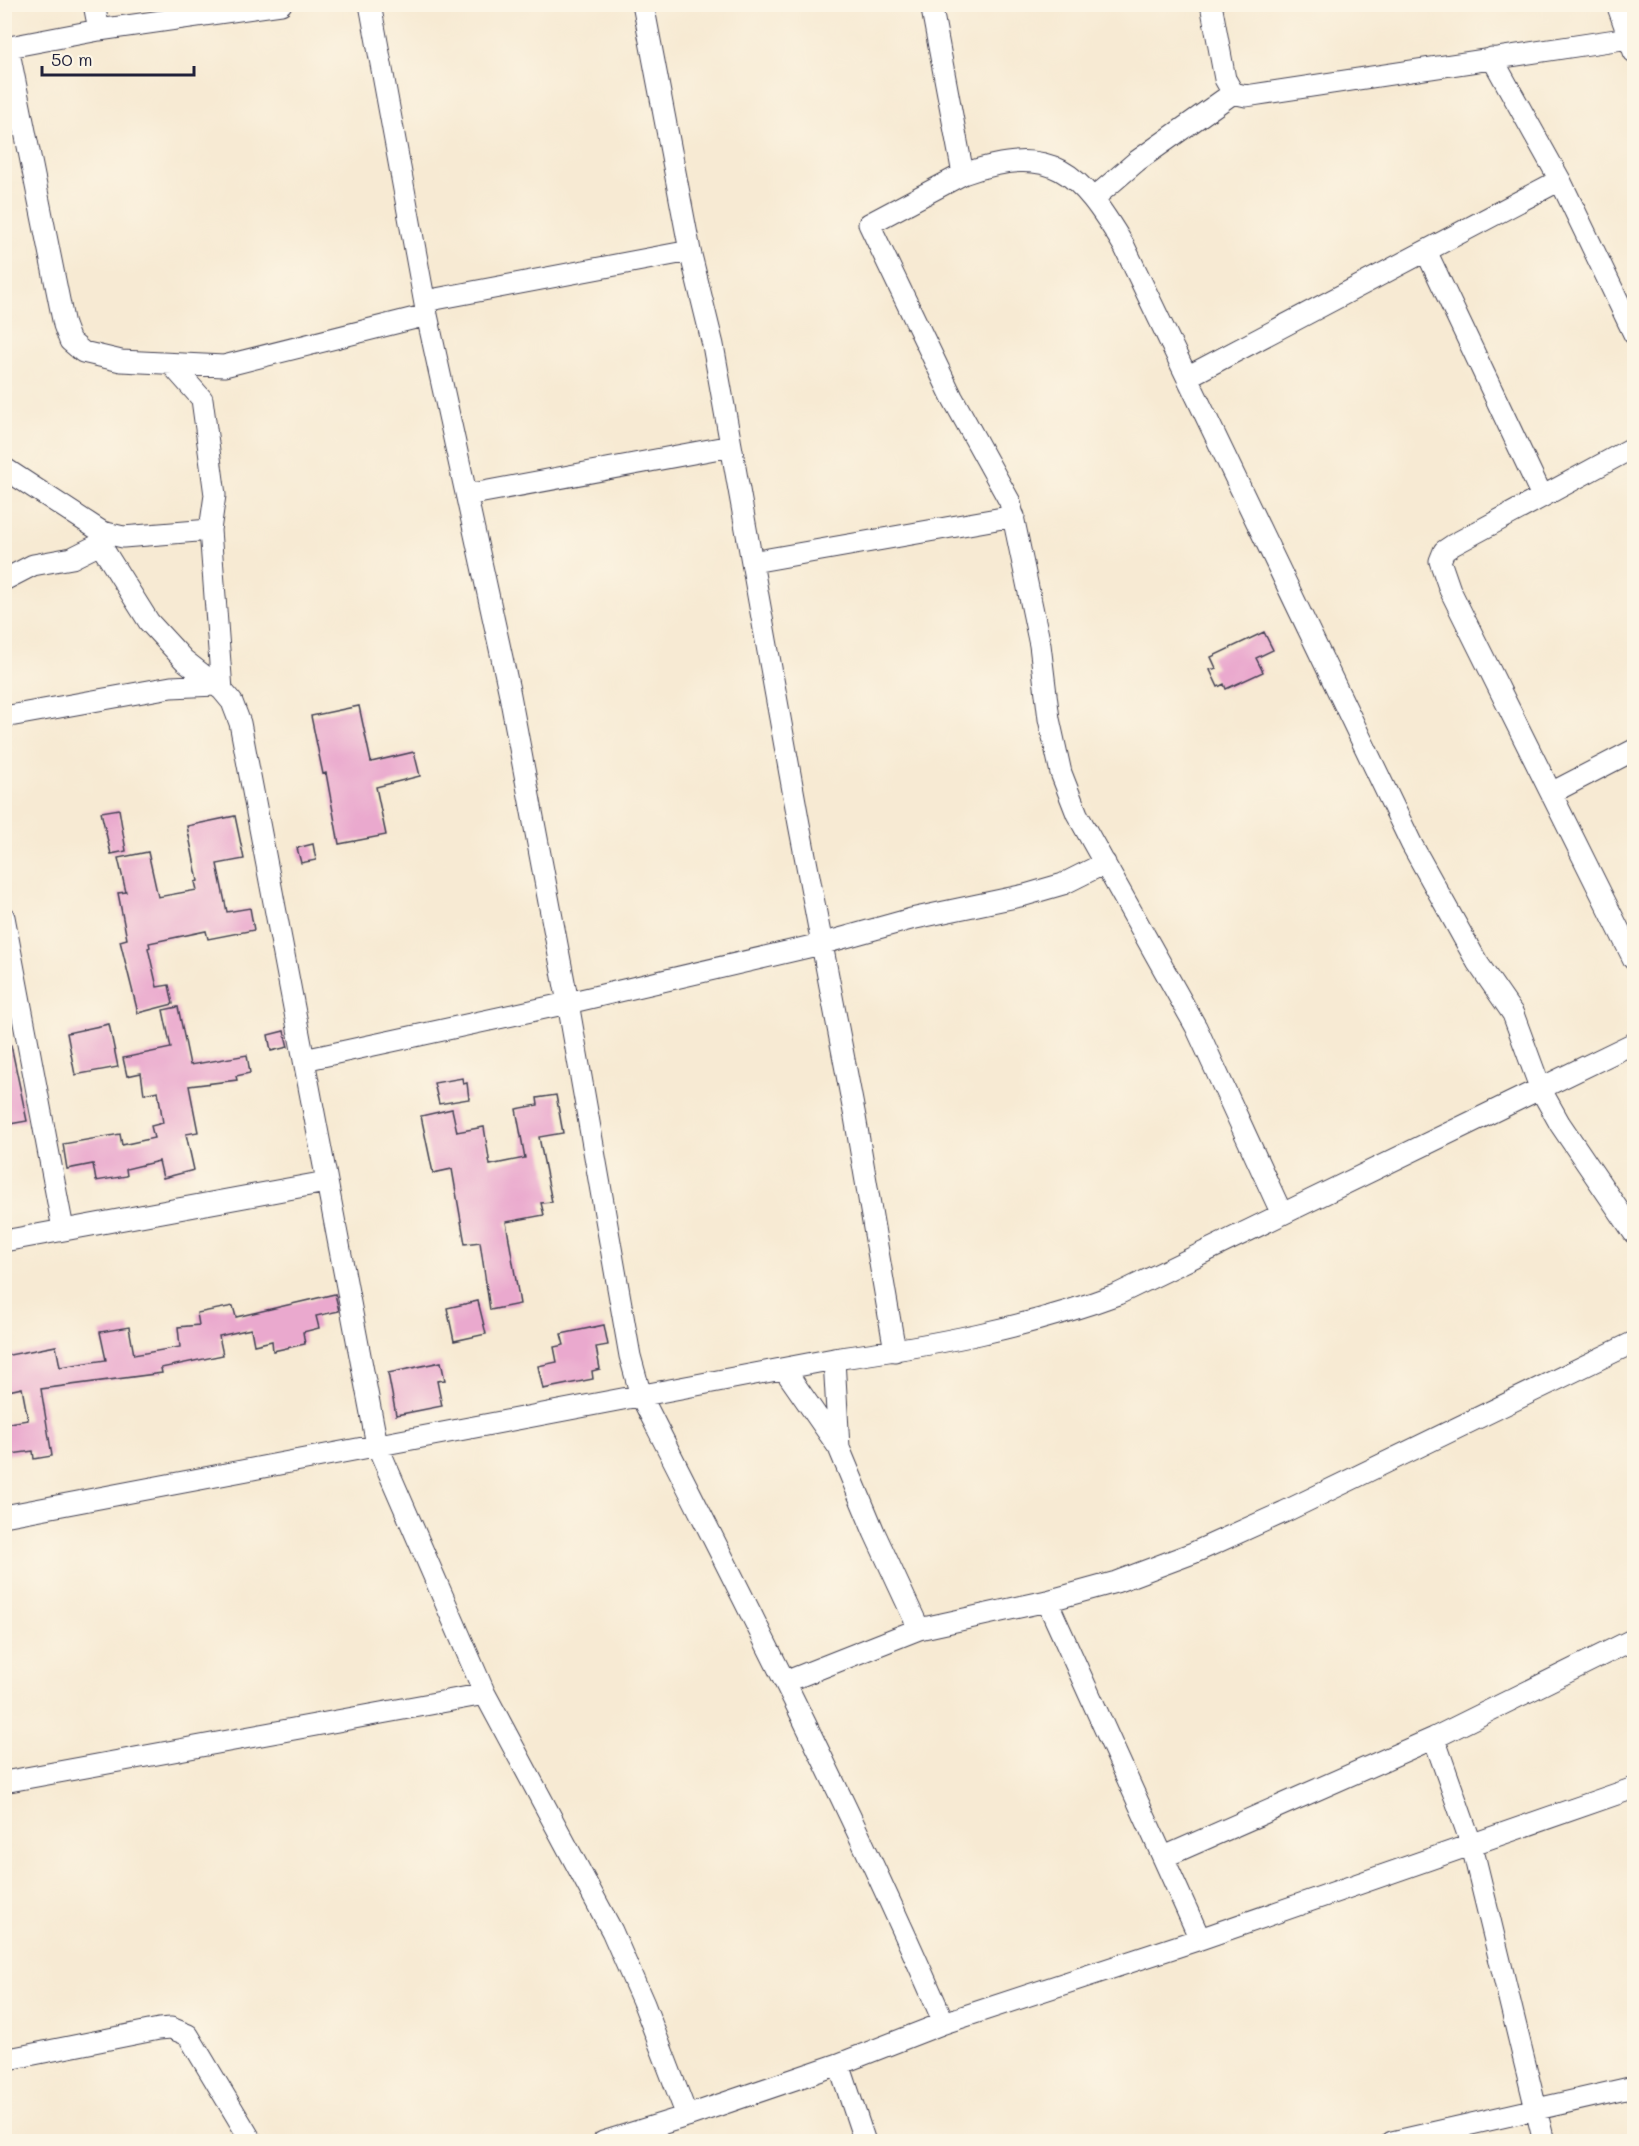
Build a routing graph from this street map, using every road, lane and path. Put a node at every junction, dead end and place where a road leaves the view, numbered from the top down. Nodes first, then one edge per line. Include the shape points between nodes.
1 (94, 4) edge
2 (281, 4) edge
3 (370, 4) edge
4 (643, 4) edge
5 (931, 4) edge
6 (1211, 4) edge
7 (1617, 4) edge
8 (99, 30) junction
9 (1632, 45) edge
10 (6, 47) edge
11 (1492, 58) junction
12 (1233, 93) junction
13 (963, 174) junction
14 (1560, 180) junction
15 (1094, 198) junction
16 (690, 251) junction
17 (1426, 251) junction
18 (426, 308) junction
19 (1635, 334) edge
20 (171, 364) junction
21 (224, 366) junction
22 (1187, 377) junction
23 (202, 399) junction
24 (731, 446) junction
25 (1635, 447) edge
26 (4, 468) edge
27 (467, 495) junction
28 (1542, 496) junction
29 (1014, 516) junction
30 (210, 530) junction
31 (101, 538) junction
32 (72, 558) junction
33 (752, 562) junction
34 (118, 575) junction
35 (4, 580) edge
36 (219, 688) junction
37 (4, 717) edge
38 (1635, 750) edge
39 (1553, 792) junction
40 (1105, 863) junction
41 (4, 917) edge
42 (821, 944) junction
43 (1635, 960) edge
44 (9, 963) edge
45 (568, 1003) junction
46 (1635, 1043) edge
47 (304, 1060) junction
48 (1540, 1090) junction
49 (326, 1182) junction
50 (1281, 1212) junction
51 (63, 1230) junction
52 (1635, 1233) edge
53 (4, 1241) edge
54 (1635, 1342) edge
55 (894, 1351) junction
56 (834, 1359) junction
57 (784, 1369) junction
58 (641, 1396) junction
59 (376, 1445) junction
60 (839, 1448) junction
61 (4, 1516) edge
62 (1047, 1601) junction
63 (919, 1629) junction
64 (1635, 1639) edge
65 (785, 1682) junction
66 (485, 1694) junction
67 (1434, 1738) junction
68 (4, 1782) edge
69 (1635, 1788) edge
70 (1472, 1845) junction
71 (1164, 1857) junction
72 (1200, 1939) junction
73 (944, 2023) junction
74 (4, 2060) edge
75 (839, 2064) junction
76 (1635, 2087) edge
77 (1536, 2110) junction
78 (687, 2116) junction
79 (252, 2142) edge
80 (603, 2142) edge
81 (865, 2142) edge
82 (1392, 2142) edge
83 (1544, 2142) edge

1 - 8 street
2 - 8 street
3 - 18 street
4 - 16 street
5 - 13 street
6 - 12 street via 1225,80
7 - 9 street
8 - 10 street
9 - 11 street
10 - 20 street via 70,342 82,351 122,361
11 - 12 street via 1275,93
11 - 14 street
12 - 15 street via 1137,161
13 - 15 street via 1020,160 1050,164 1072,176
13 - 29 street via 868,224
14 - 17 street
14 - 19 street
15 - 22 street via 1124,246
16 - 18 street
16 - 24 street via 713,345
17 - 22 street
17 - 28 street
18 - 21 street
18 - 27 street
20 - 21 street
20 - 23 street
21 - 23 street
22 - 48 street via 1412,845 1477,962 1513,1014
23 - 30 street via 215,495
24 - 27 street
24 - 33 street
25 - 28 street
26 - 31 street
27 - 45 street via 509,690
28 - 39 street via 1453,545 1444,551 1440,561 1450,590
29 - 33 street
29 - 40 street via 1061,773 1077,814
30 - 31 street
30 - 36 street
31 - 32 street
31 - 34 street
32 - 34 street
32 - 35 street via 33,565
33 - 42 street
34 - 36 street via 160,635
36 - 37 street via 171,687
36 - 47 street via 232,702 240,723
38 - 39 street
39 - 43 street
40 - 42 street via 1063,884 1025,895 911,919
40 - 50 street via 1196,1027
41 - 44 street
42 - 45 street
42 - 55 street
44 - 51 street
45 - 47 street
45 - 58 street via 625,1334
46 - 48 street
47 - 49 street
48 - 50 street
48 - 52 street
49 - 51 street
49 - 59 street
50 - 55 street via 1118,1294 1072,1311
51 - 53 street
54 - 62 street via 1193,1553 1116,1582
55 - 56 street
56 - 57 street
56 - 60 street
57 - 58 street
57 - 60 street
58 - 59 street
58 - 65 street
59 - 61 street
59 - 66 street
60 - 63 street
62 - 63 street
62 - 71 street
63 - 65 street
64 - 67 street
65 - 73 street via 898,1916
66 - 68 street
66 - 78 street via 612,1931
67 - 70 street
67 - 71 street
69 - 70 street
70 - 72 street
70 - 77 street
71 - 72 street
72 - 73 street
73 - 75 street
74 - 79 street via 159,2030 180,2030 188,2035
75 - 78 street
75 - 81 street
76 - 77 street
77 - 82 street
77 - 83 street
78 - 80 street

